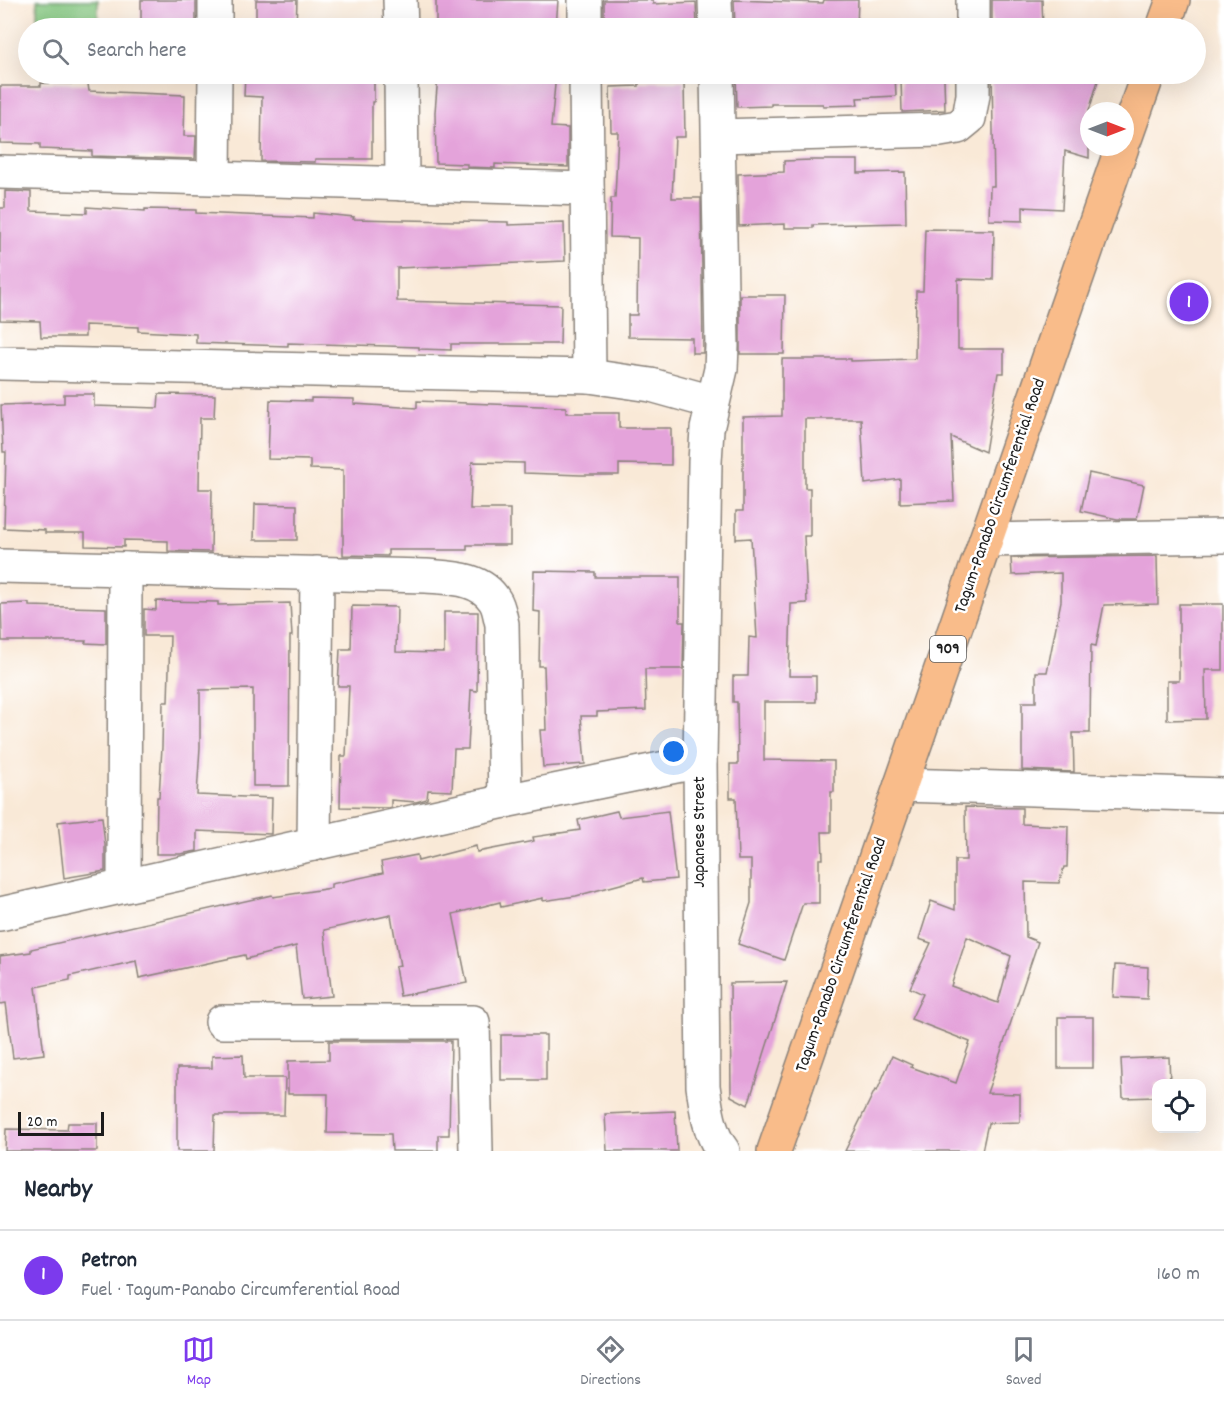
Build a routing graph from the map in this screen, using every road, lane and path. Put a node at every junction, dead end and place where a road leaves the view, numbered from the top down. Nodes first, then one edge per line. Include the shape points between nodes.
1 (215, 0) edge
2 (400, 0) edge
3 (585, 0) edge
4 (715, 0) edge
5 (973, 0) edge
6 (1173, 0) edge
7 (215, 18) edge
8 (401, 18) edge
9 (585, 18) edge
10 (716, 18) edge
11 (973, 18) edge
12 (1167, 18) edge
13 (215, 84) edge
14 (401, 84) edge
15 (586, 84) edge
16 (717, 84) edge
17 (973, 84) edge
18 (1144, 84) edge
19 (1134, 114) edge
20 (719, 136) junction
21 (1119, 156) edge
22 (0, 172) edge
23 (214, 177) junction
24 (402, 184) junction
25 (587, 189) junction
26 (0, 363) edge
27 (589, 376) junction
28 (712, 402) junction
29 (1224, 536) edge
30 (986, 540) junction
31 (0, 566) edge
32 (125, 569) junction
33 (317, 573) junction
34 (700, 761) junction
35 (901, 785) junction
36 (1224, 795) edge
37 (505, 801) junction
38 (314, 844) junction
39 (124, 885) junction
40 (0, 914) edge
41 (222, 1022) dead end
42 (476, 1151) edge
43 (723, 1151) edge
44 (774, 1151) edge

1 - 7 street
2 - 8 street
3 - 9 street
4 - 10 street
5 - 11 street
6 - 12 main road
13 - 23 street
14 - 24 street
15 - 25 street
16 - 20 street, Japanese Street
17 - 20 street via 969,118 958,127
18 - 19 main road
20 - 28 street, Japanese Street via 722,346 721,369
21 - 30 main road, Tagum-Panabo Circumferential Road / 909
22 - 23 street
23 - 24 street
24 - 25 street
25 - 27 street
26 - 27 street
27 - 28 street via 651,385
28 - 34 street, Japanese Street via 705,462
29 - 30 street
30 - 35 main road, Tagum-Panabo Circumferential Road / 909
31 - 32 street
32 - 33 street
32 - 39 street
33 - 37 street via 461,579 482,586 496,601 502,624
33 - 38 street
34 - 37 street
34 - 43 street, Japanese Street via 703,1086 706,1113
35 - 36 street
35 - 44 main road, Tagum-Panabo Circumferential Road / 909
37 - 38 street
38 - 39 street
39 - 40 street
41 - 42 street via 473,1022

